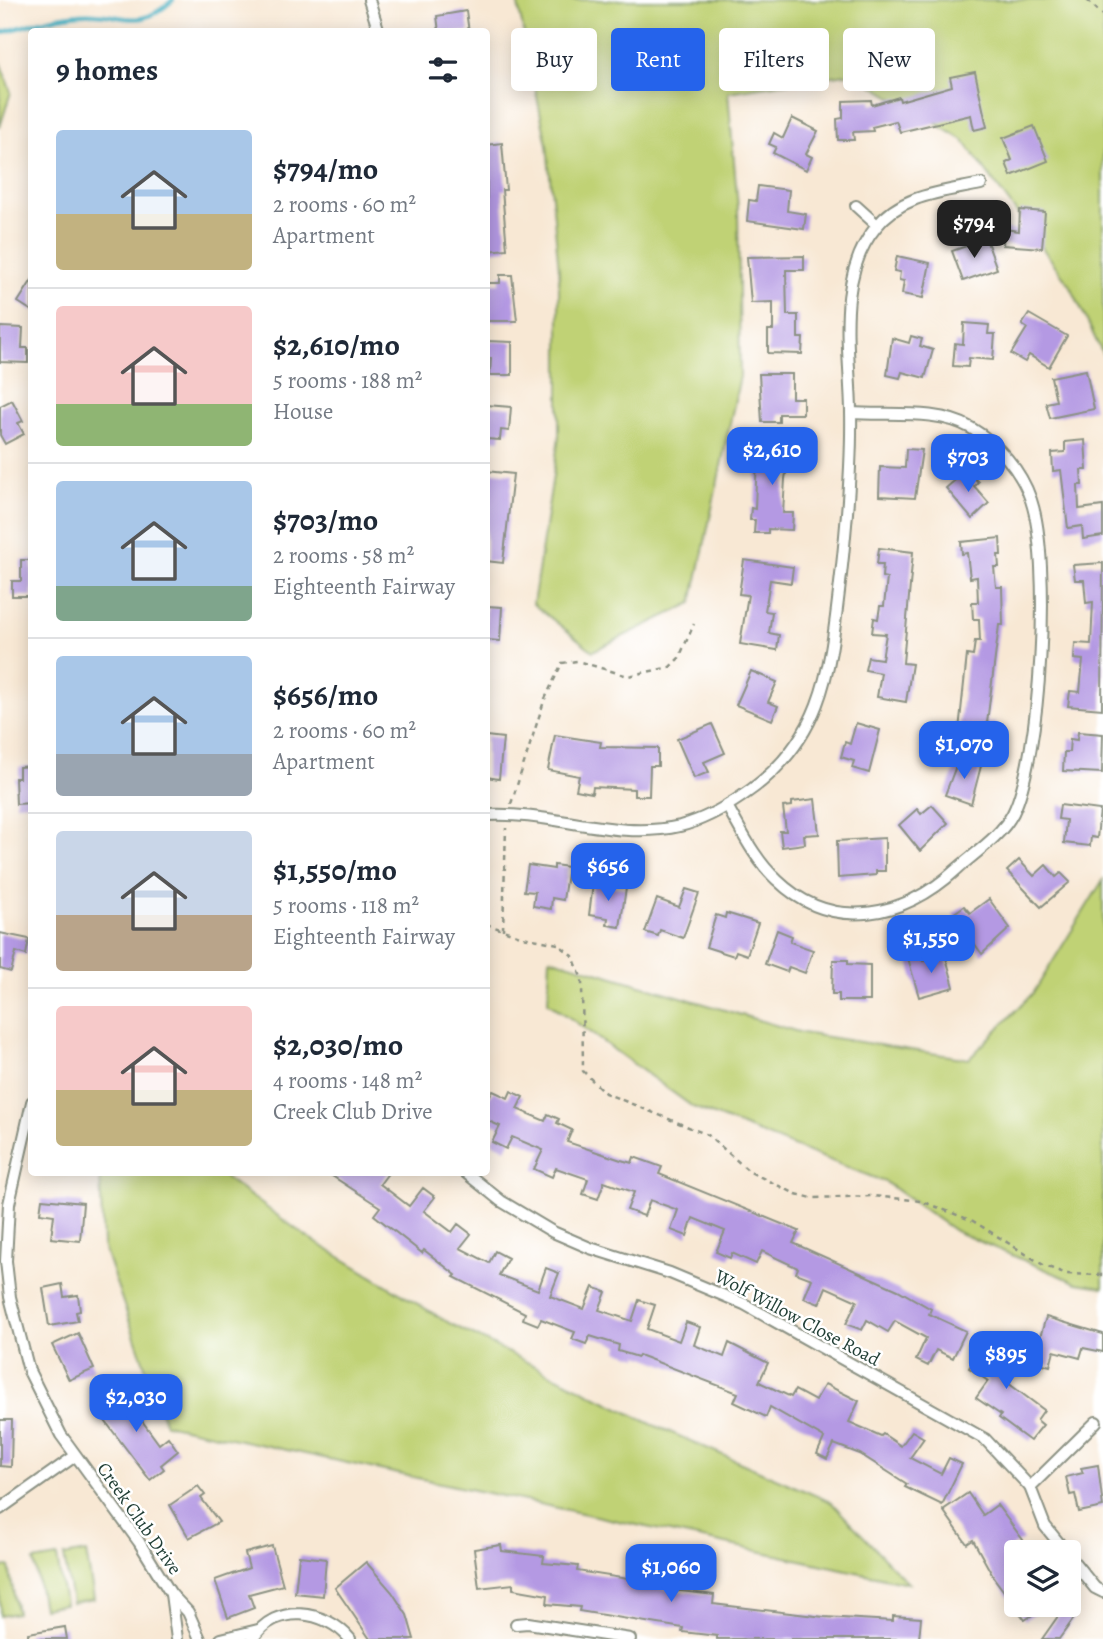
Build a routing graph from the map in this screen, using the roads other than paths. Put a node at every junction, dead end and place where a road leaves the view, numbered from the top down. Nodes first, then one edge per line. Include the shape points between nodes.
1 (369, 0) edge
2 (378, 28) edge
3 (981, 184) dead end
4 (856, 206) dead end
5 (877, 225) junction
6 (851, 413) junction
7 (727, 806) junction
8 (490, 815) edge
9 (28, 1120) edge
10 (470, 1176) edge
11 (1096, 1422) dead end
12 (75, 1456) junction
13 (1030, 1488) junction
14 (0, 1509) edge
15 (1056, 1540) edge
16 (1081, 1570) edge
17 (1103, 1592) edge
18 (171, 1594) junction
19 (516, 1624) dead end
20 (255, 1635) edge
21 (177, 1639) edge
22 (200, 1639) edge
23 (221, 1639) edge
24 (350, 1639) edge
25 (630, 1639) edge

1 - 2 street
3 - 5 street via 916,197
4 - 5 street
5 - 6 street via 855,265 848,323
6 - 7 street via 847,520 823,689 787,760
6 - 7 street via 932,416 971,428 1003,453 1027,491 1036,522 1042,645 1022,791 1005,826 936,888 902,907 863,914 820,906 778,882 751,849
7 - 8 street via 680,826 647,830 617,831 531,815
9 - 12 street, Creek Club Drive via 9,1204 6,1261 10,1297 29,1371
10 - 13 street, Wolf Willow Close Road via 553,1232 707,1287 774,1320 985,1439
11 - 13 street
12 - 14 street
12 - 18 street, Creek Club Drive
13 - 15 street, Wolf Willow Close Road via 1045,1526
16 - 17 street, Wolf Willow Close Road
18 - 21 street, Creek Club Drive
18 - 22 street, Creek Club Drive via 188,1612
19 - 25 street
20 - 23 street
20 - 24 street via 289,1615 309,1614 337,1625

